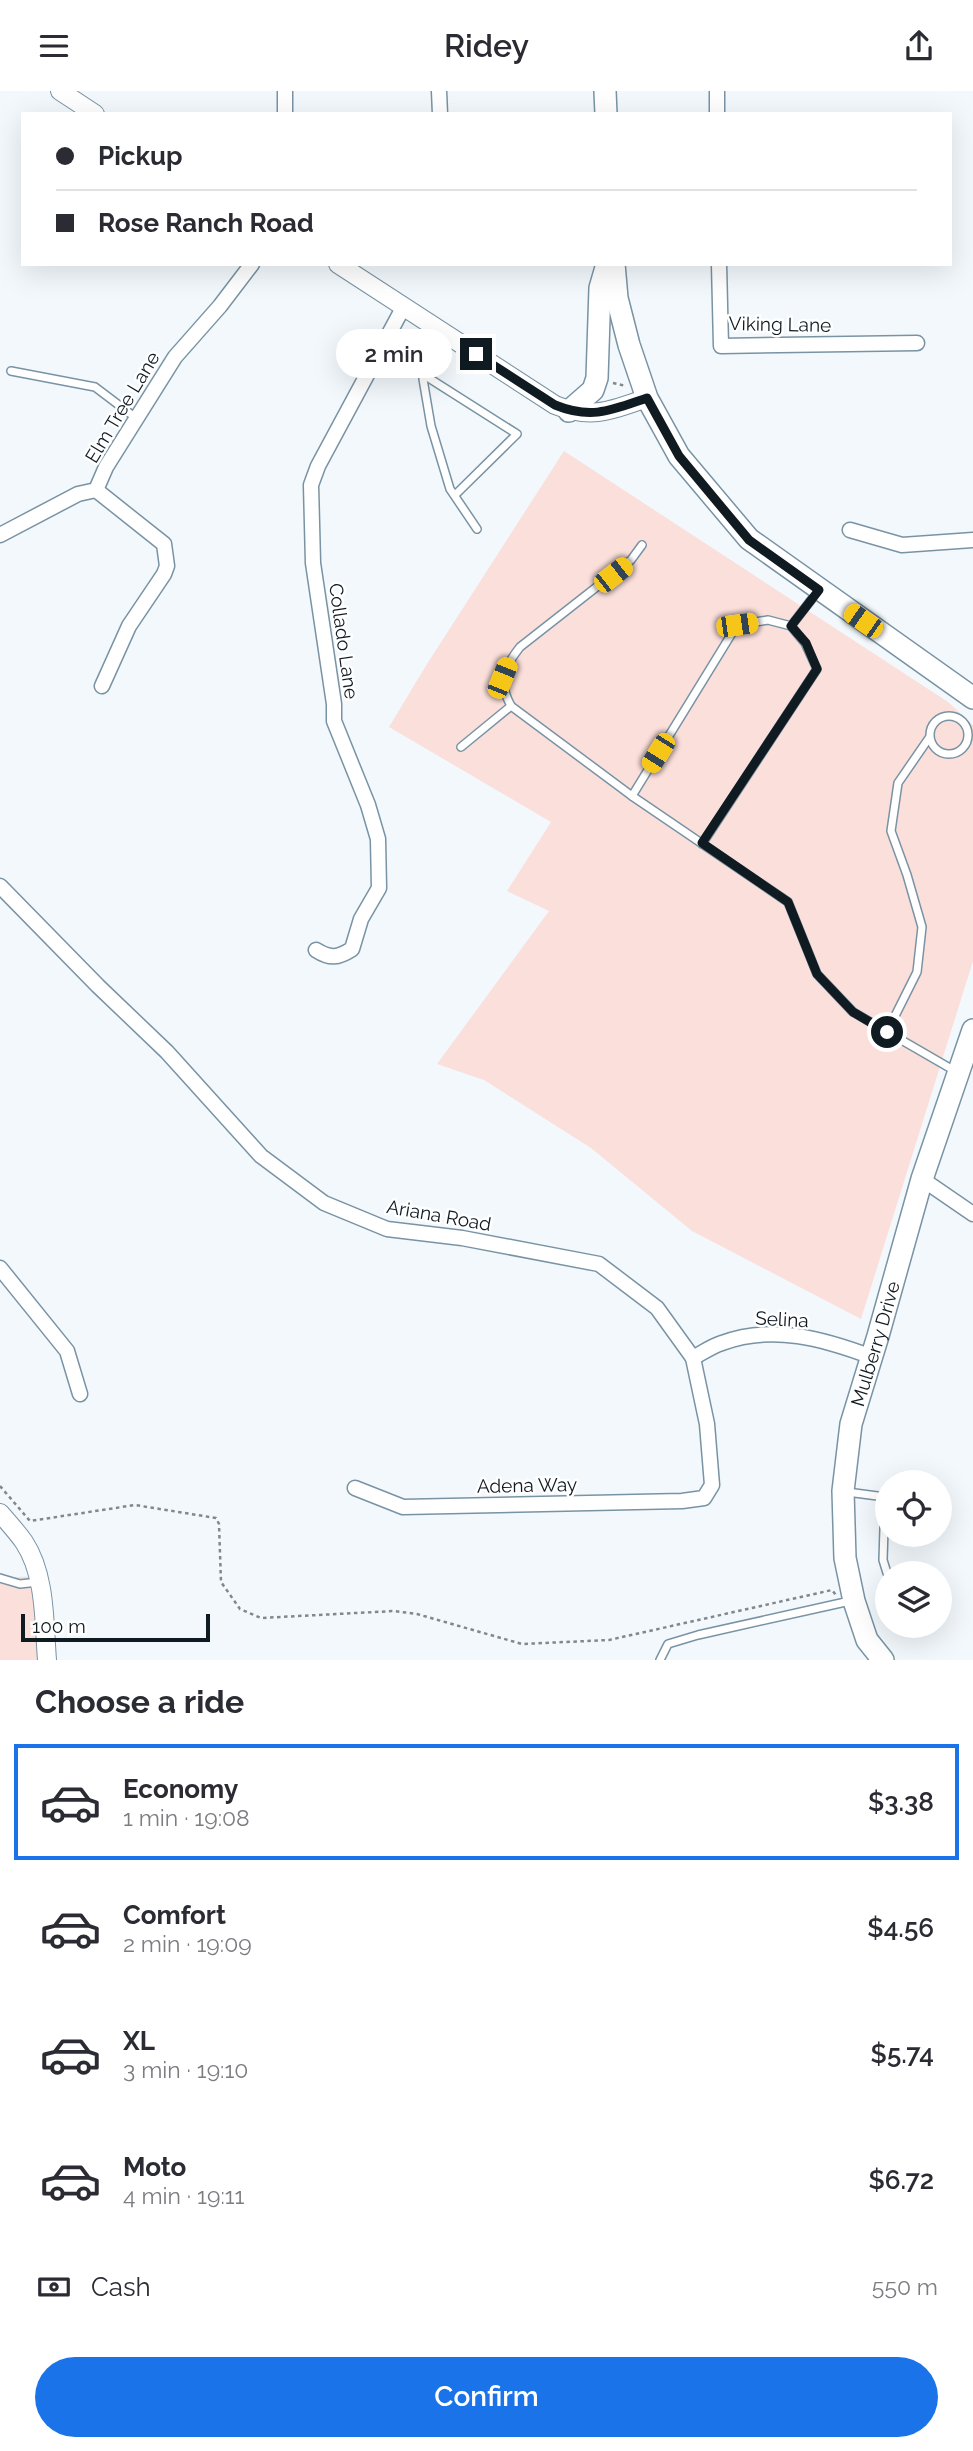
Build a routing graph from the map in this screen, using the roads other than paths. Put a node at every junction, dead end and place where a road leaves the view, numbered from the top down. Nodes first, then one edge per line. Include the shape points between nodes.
1 (60, 91) edge
2 (285, 91) edge
3 (439, 91) edge
4 (605, 91) edge
5 (717, 91) edge
6 (92, 112) edge
7 (285, 112) edge
8 (440, 112) edge
9 (606, 112) edge
10 (717, 112) edge
11 (250, 266) edge
12 (341, 266) edge
13 (606, 266) edge
14 (614, 266) edge
15 (719, 266) edge
16 (404, 306) junction
17 (437, 328) junction
18 (917, 343) dead end
19 (11, 371) dead end
20 (424, 376) junction
21 (647, 398) junction
22 (569, 411) junction
23 (136, 419) junction
24 (96, 490) junction
25 (455, 495) junction
26 (477, 529) dead end
27 (850, 530) dead end
28 (0, 535) edge
29 (973, 540) edge
30 (642, 545) dead end
31 (819, 590) junction
32 (791, 626) junction
33 (102, 686) dead end
34 (973, 698) edge
35 (511, 706) junction
36 (929, 738) junction
37 (461, 747) dead end
38 (632, 796) junction
39 (702, 843) junction
40 (0, 886) edge
41 (316, 950) dead end
42 (973, 1030) edge
43 (887, 1032) junction
44 (958, 1073) junction
45 (922, 1179) junction
46 (973, 1214) edge
47 (0, 1268) edge
48 (872, 1357) junction
49 (693, 1358) junction
50 (80, 1394) dead end
51 (355, 1488) dead end
52 (843, 1491) junction
53 (704, 1498) joint
54 (0, 1513) edge
55 (883, 1561) edge
56 (0, 1578) edge
57 (38, 1582) junction
58 (848, 1602) junction
59 (47, 1660) edge
60 (660, 1660) edge
61 (883, 1660) edge

1 - 6 street
2 - 7 street
3 - 8 street
4 - 9 main road
5 - 10 street
11 - 23 street, Elm Tree Lane via 175,357
12 - 16 street
13 - 22 main road via 600,288 597,378 593,390
14 - 21 main road via 617,298
15 - 18 street, Viking Lane via 721,346
16 - 17 street
16 - 41 street, Collado Lane via 312,485 313,563 334,721 378,839 379,888 361,919 352,949 338,957
17 - 20 lane via 427,345
17 - 22 street
19 - 23 lane via 95,387
20 - 25 lane via 436,444
20 - 25 lane via 517,434
21 - 22 street via 603,413
21 - 31 main road via 679,456 749,540
23 - 24 street, Elm Tree Lane
24 - 28 street, Elm Tree Lane via 78,493
24 - 33 street via 164,544 167,566 129,626
25 - 26 lane
27 - 29 street via 902,545
30 - 35 lane via 631,560 520,647 502,678
31 - 32 lane
31 - 34 main road
32 - 38 lane via 768,620 737,625
32 - 39 lane via 806,643 817,669
35 - 37 lane
35 - 38 lane
36 - 36 lane via 941,753 953,754 967,743 968,731 962,721 946,716 931,726
36 - 43 lane via 898,783 896,795 891,831 922,927 917,972
38 - 39 lane
39 - 43 lane via 788,902 817,974 853,1012
40 - 49 street, Ariana Road via 167,1052 261,1156 324,1203 387,1229 598,1264 657,1308
42 - 44 main road, Mulberry Drive
43 - 44 lane
44 - 45 main road, Mulberry Drive
45 - 46 street
45 - 48 main road, Mulberry Drive
47 - 50 street via 67,1351
48 - 49 street, Selina via 804,1336 769,1334 721,1343
48 - 52 main road, Mulberry Drive via 851,1424
49 - 53 street, Ariana Road via 707,1424 712,1485
51 - 53 street, Adena Way via 403,1507
52 - 55 lane via 886,1497
52 - 58 main road, Mulberry Drive
54 - 57 street via 25,1543
56 - 57 lane via 20,1584
57 - 59 street
58 - 60 lane via 668,1644
58 - 61 main road, Mulberry Drive

